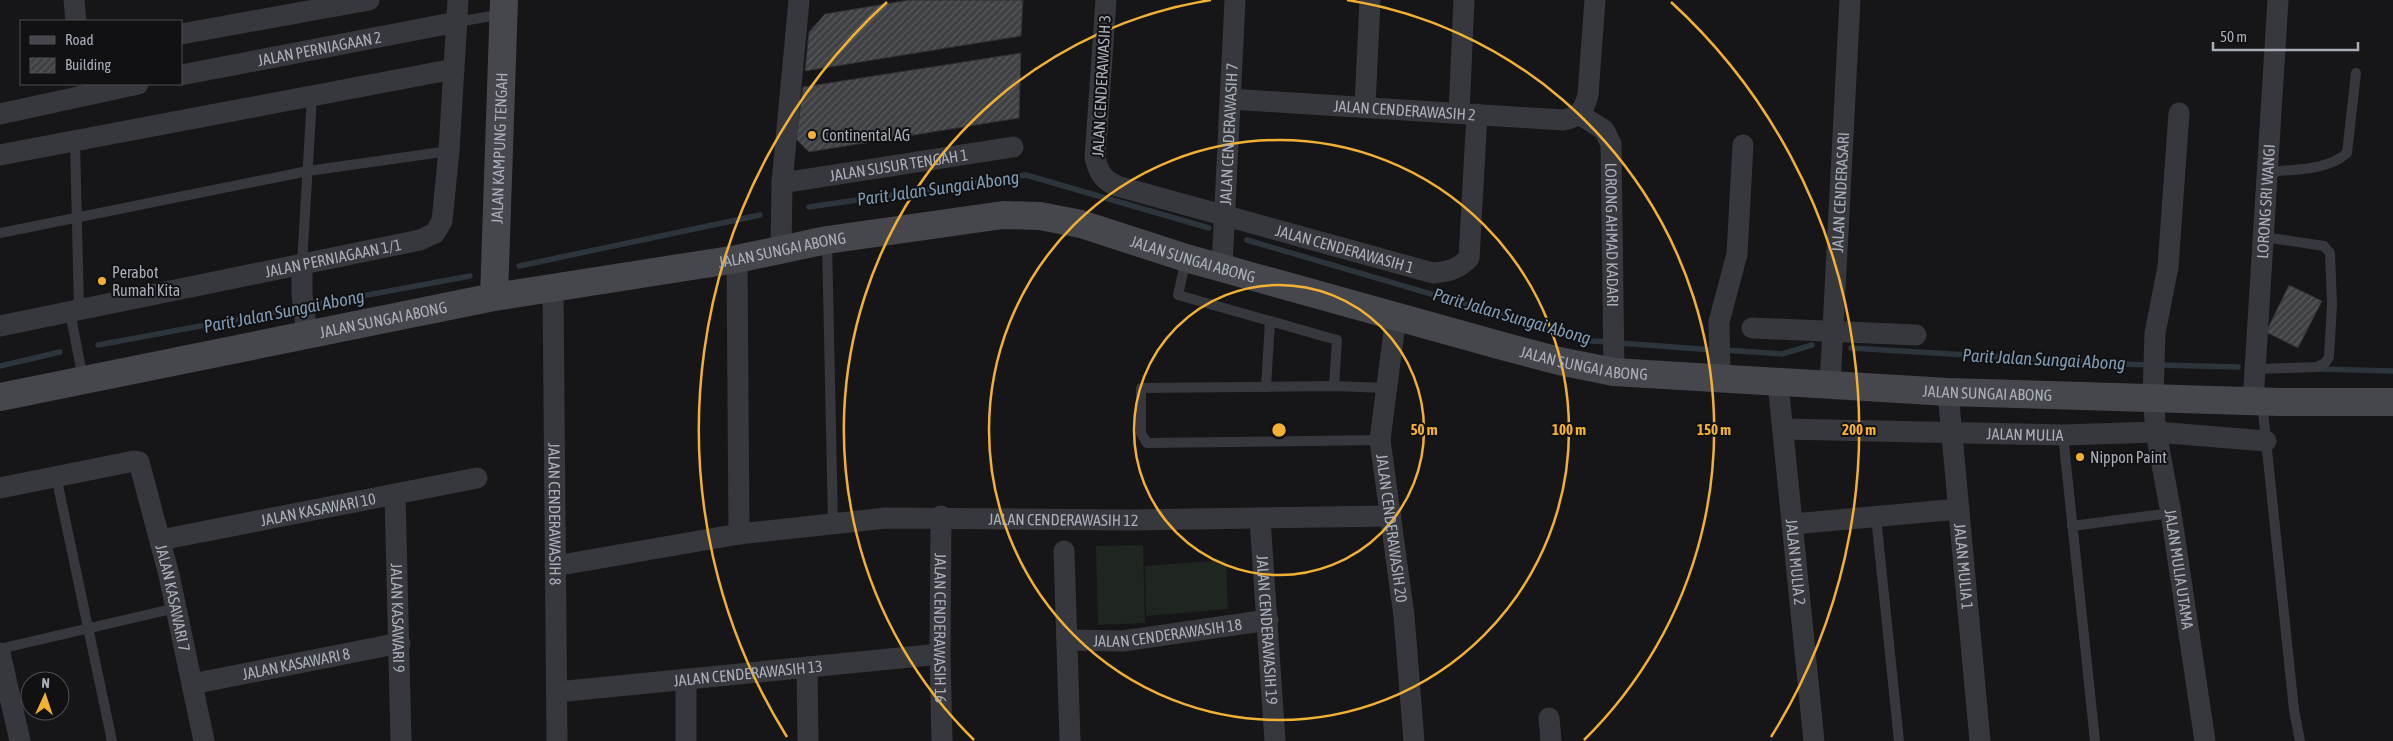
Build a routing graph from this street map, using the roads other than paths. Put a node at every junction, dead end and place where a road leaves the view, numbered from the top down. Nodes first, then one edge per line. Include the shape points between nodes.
1 (74, 0) edge
2 (369, 0) edge
3 (458, 0) edge
4 (799, 0) edge
5 (1106, 0) edge
6 (1235, 0) edge
7 (1370, 0) edge
8 (1464, 0) edge
9 (1594, 0) edge
10 (1850, 0) edge
11 (2278, 0) edge
12 (316, 5) edge
13 (504, 7) edge
14 (76, 20) edge
15 (457, 22) junction
16 (182, 34) edge
17 (454, 70) junction
18 (2356, 74) dead end
19 (182, 75) edge
20 (127, 85) edge
21 (82, 89) edge
22 (312, 96) junction
23 (1230, 98) junction
24 (1365, 106) junction
25 (1468, 113) junction
26 (2179, 113) dead end
27 (0, 114) edge
28 (1579, 114) junction
29 (76, 140) junction
30 (1743, 145) dead end
31 (1013, 147) dead end
32 (449, 151) junction
33 (0, 154) edge
34 (308, 171) junction
35 (2268, 172) junction
36 (782, 183) junction
37 (1225, 214) junction
38 (77, 217) junction
39 (0, 233) edge
40 (2264, 236) junction
41 (827, 240) junction
42 (780, 251) junction
43 (1186, 258) junction
44 (737, 259) junction
45 (302, 264) junction
46 (1222, 268) junction
47 (552, 288) junction
48 (494, 297) junction
49 (74, 311) junction
50 (304, 313) junction
51 (1396, 316) junction
52 (1270, 321) junction
53 (0, 326) edge
54 (1752, 328) dead end
55 (1832, 332) junction
56 (1916, 335) dead end
57 (2255, 369) junction
58 (1614, 372) junction
59 (2153, 376) junction
60 (1720, 378) junction
61 (83, 379) junction
62 (1778, 383) junction
63 (1334, 386) junction
64 (1830, 386) junction
65 (1266, 387) junction
66 (1386, 388) junction
67 (1948, 392) junction
68 (0, 398) edge
69 (2258, 402) junction
70 (2393, 402) edge
71 (1784, 429) junction
72 (1952, 432) junction
73 (2156, 432) junction
74 (2063, 435) junction
75 (1380, 440) junction
76 (2266, 441) junction
77 (56, 476) junction
78 (477, 478) dead end
79 (0, 488) edge
80 (396, 494) junction
81 (1959, 510) junction
82 (2171, 514) junction
83 (941, 516) junction
84 (1391, 516) junction
85 (1876, 517) junction
86 (1260, 519) junction
87 (833, 523) junction
88 (1793, 524) junction
89 (2072, 526) junction
90 (739, 534) junction
91 (160, 540) junction
92 (1064, 550) dead end
93 (555, 566) junction
94 (176, 608) junction
95 (1268, 620) junction
96 (88, 627) junction
97 (1068, 640) junction
98 (400, 643) junction
99 (0, 649) edge
100 (0, 653) edge
101 (940, 654) junction
102 (806, 667) junction
103 (686, 679) junction
104 (192, 684) junction
105 (557, 692) junction
106 (1549, 718) dead end
107 (20, 741) edge
108 (112, 741) edge
109 (204, 741) edge
110 (401, 741) edge
111 (557, 741) edge
112 (686, 741) edge
113 (808, 741) edge
114 (942, 741) edge
115 (1070, 741) edge
116 (1274, 741) edge
117 (1414, 741) edge
118 (1551, 741) edge
119 (1814, 741) edge
120 (1899, 741) edge
121 (1980, 741) edge
122 (2095, 741) edge
123 (2205, 741) edge
124 (2300, 741) edge

1 - 14 street
2 - 12 street
3 - 15 street, JALAN PERNIAGAAN 1/1
4 - 36 street
5 - 37 street, JALAN CENDERAWASIH 3 via 1095,158 1099,172 1106,181 1117,186
6 - 23 street, JALAN CENDERAWASIH 7
7 - 24 street
8 - 25 street
9 - 28 street via 1588,95
10 - 55 street, JALAN CENDERASARI
11 - 35 street, LORONG SRI WANGI
12 - 16 street
13 - 15 lane
13 - 48 street, JALAN KAMPUNG TENGAH
15 - 17 street, JALAN PERNIAGAAN 1/1
15 - 19 street, JALAN PERNIAGAAN 2
17 - 22 street
17 - 32 street, JALAN PERNIAGAAN 1/1
18 - 35 lane via 2346,153 2327,165
20 - 21 street
21 - 27 street
22 - 29 street
22 - 34 lane
23 - 24 street, JALAN CENDERAWASIH 2
23 - 37 street, JALAN CENDERAWASIH 7
24 - 25 street, JALAN CENDERAWASIH 2
25 - 28 street, JALAN CENDERAWASIH 2 via 1564,120
25 - 37 street, JALAN CENDERAWASIH 1 via 1469,258 1462,266 1448,272 1433,273
26 - 59 street, JALAN MULIA UTAMA via 2168,267 2155,333
28 - 58 street, LORONG AHMAD KADARI via 1604,130 1611,144
29 - 33 street
29 - 38 lane
30 - 60 street via 1737,254 1722,309
31 - 36 street, JALAN SUSUR TENGAH 1
32 - 34 lane
32 - 45 street, JALAN PERNIAGAAN 1/1 via 442,221 435,233 420,240
34 - 38 lane
34 - 45 lane
35 - 40 street, LORONG SRI WANGI
36 - 42 street
37 - 46 street, JALAN CENDERAWASIH 7
38 - 39 lane
38 - 49 lane
40 - 57 street, LORONG SRI WANGI
40 - 57 lane via 2324,246 2330,253 2329,357 2317,367
41 - 42 street, JALAN SUNGAI ABONG
41 - 43 street, JALAN SUNGAI ABONG via 1003,215 1040,216 1081,224
41 - 87 lane
42 - 44 street, JALAN SUNGAI ABONG
43 - 46 street, JALAN SUNGAI ABONG
43 - 52 lane via 1178,296
44 - 47 street, JALAN SUNGAI ABONG
44 - 90 street
45 - 49 street, JALAN PERNIAGAAN 1/1
45 - 50 street
46 - 51 street, JALAN SUNGAI ABONG
47 - 48 street, JALAN SUNGAI ABONG
47 - 93 street, JALAN CENDERAWASIH 8
48 - 50 street, JALAN SUNGAI ABONG
49 - 53 street, JALAN PERNIAGAAN 1/1
49 - 61 lane
50 - 61 street, JALAN SUNGAI ABONG
51 - 58 street, JALAN SUNGAI ABONG via 1559,361
51 - 66 street, JALAN CENDERAWASIH 20
52 - 63 lane via 1337,340
52 - 65 lane
54 - 55 street
55 - 56 street
55 - 64 street, JALAN CENDERASARI
57 - 69 street, LORONG SRI WANGI
58 - 60 street, JALAN SUNGAI ABONG
59 - 67 street, JALAN SUNGAI ABONG
59 - 69 street, JALAN SUNGAI ABONG
59 - 73 street, JALAN MULIA UTAMA
60 - 62 street, JALAN SUNGAI ABONG
61 - 68 street, JALAN SUNGAI ABONG
62 - 64 street, JALAN SUNGAI ABONG
62 - 71 street, JALAN MULIA 2
63 - 65 lane
63 - 66 lane
64 - 67 street, JALAN SUNGAI ABONG
65 - 75 lane via 1140,388 1142,438 1147,444
66 - 75 street, JALAN CENDERAWASIH 20
67 - 72 street, JALAN MULIA 1
69 - 70 street, JALAN SUNGAI ABONG
69 - 76 lane
71 - 72 street, JALAN MULIA
71 - 88 street, JALAN MULIA 2
72 - 74 street, JALAN MULIA
72 - 81 street, JALAN MULIA 1
73 - 74 street, JALAN MULIA
73 - 76 street, JALAN MULIA
73 - 82 street, JALAN MULIA UTAMA
74 - 89 lane
75 - 84 street, JALAN CENDERAWASIH 20
76 - 124 lane
77 - 79 street
77 - 91 street, JALAN KASAWARI 7 via 139,462
77 - 96 lane
78 - 80 street, JALAN KASAWARI 10
80 - 91 street, JALAN KASAWARI 10
80 - 98 street, JALAN KASAWARI 9
81 - 85 street
81 - 121 street, JALAN MULIA 1
82 - 89 lane
82 - 123 street, JALAN MULIA UTAMA
83 - 86 street, JALAN CENDERAWASIH 12 via 976,519
83 - 87 street, JALAN CENDERAWASIH 12
83 - 101 street, JALAN CENDERAWASIH 16
84 - 86 street, JALAN CENDERAWASIH 12
84 - 117 street, JALAN CENDERAWASIH 20 via 1404,616
85 - 88 street
85 - 120 lane
86 - 95 street, JALAN CENDERAWASIH 19
87 - 90 street, JALAN CENDERAWASIH 12
88 - 119 street, JALAN MULIA 2
89 - 122 lane
90 - 93 street, JALAN CENDERAWASIH 12
91 - 94 street, JALAN KASAWARI 7
92 - 97 street
93 - 105 street, JALAN CENDERAWASIH 8
94 - 96 lane
94 - 104 street, JALAN KASAWARI 7
95 - 97 street, JALAN CENDERAWASIH 18 via 1123,641
95 - 116 street, JALAN CENDERAWASIH 19
96 - 99 lane
96 - 108 lane
97 - 115 street
98 - 104 street, JALAN KASAWARI 8
98 - 110 street, JALAN KASAWARI 9
100 - 107 street
101 - 102 street, JALAN CENDERAWASIH 13
101 - 114 street, JALAN CENDERAWASIH 16
102 - 103 street, JALAN CENDERAWASIH 13
102 - 113 street
103 - 105 street, JALAN CENDERAWASIH 13
103 - 112 street
104 - 109 street, JALAN KASAWARI 7
105 - 111 street, JALAN CENDERAWASIH 8
106 - 118 street

